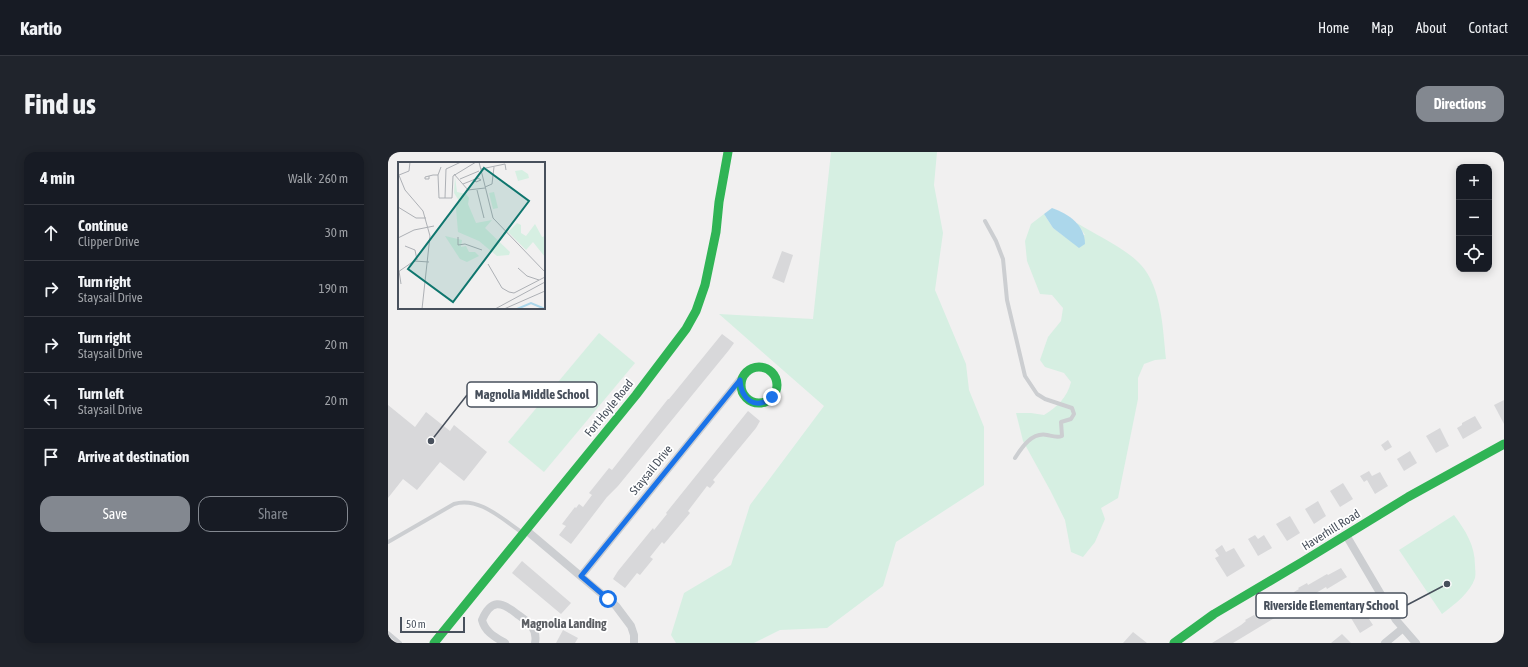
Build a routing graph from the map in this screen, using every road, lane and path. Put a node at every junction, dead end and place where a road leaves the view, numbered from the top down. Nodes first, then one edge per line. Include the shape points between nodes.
1 (728, 152) edge
2 (985, 221) dead end
3 (740, 380) junction
4 (1504, 444) edge
5 (1015, 458) dead end
6 (524, 532) junction
7 (1346, 535) junction
8 (388, 542) edge
9 (581, 576) junction
10 (1402, 629) junction
11 (388, 633) edge
12 (400, 643) edge
13 (434, 643) edge
14 (505, 643) edge
15 (535, 643) edge
16 (634, 643) edge
17 (1174, 643) edge
18 (1385, 643) edge
19 (1416, 643) edge

1 - 6 street, Fort Hoyle Road via 708,269 701,296 686,329 636,395
2 - 5 lane via 1003,259 1007,300 1025,376 1037,394 1072,408 1074,414 1071,419 1061,422 1062,436 1042,434 1034,437
3 - 3 street, Staysail Drive via 753,368 764,368 774,374 776,392 768,401 756,403 745,397
3 - 9 street, Staysail Drive
4 - 7 street, Haverhill Road via 1426,486
6 - 8 lane via 481,505 460,502
6 - 9 street
6 - 13 street, Fort Hoyle Road
7 - 10 street
7 - 17 street, Haverhill Road via 1209,617
9 - 16 street via 622,611 631,626
10 - 18 street
10 - 19 street
11 - 12 lane
14 - 15 street via 489,633 482,620 488,610 500,603 530,624 537,636

